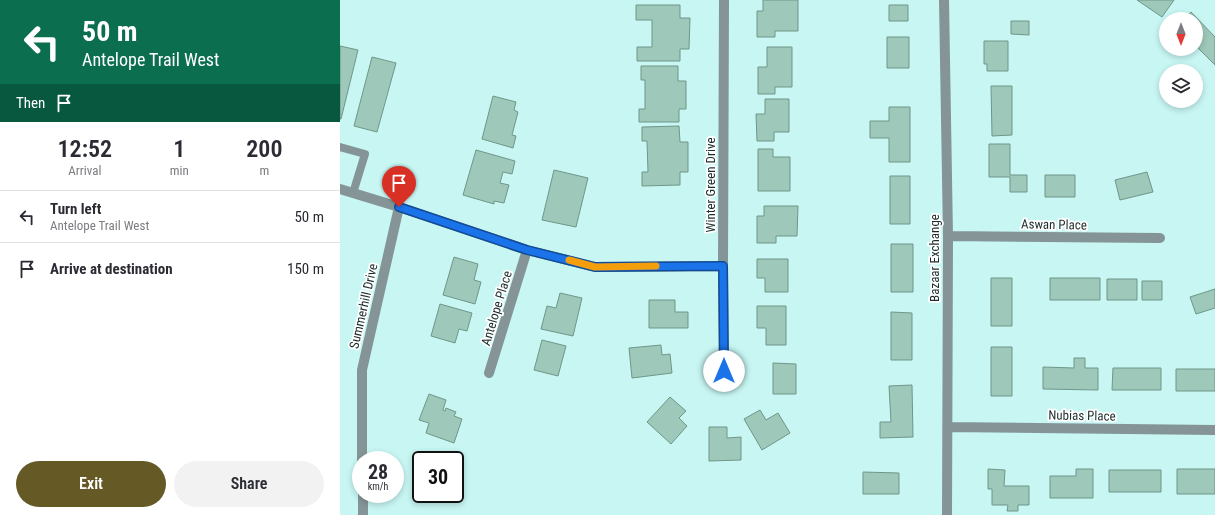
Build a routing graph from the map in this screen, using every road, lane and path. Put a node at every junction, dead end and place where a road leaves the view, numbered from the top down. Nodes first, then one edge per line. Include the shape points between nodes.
1 (724, 0) edge
2 (944, 0) edge
3 (340, 147) edge
4 (340, 189) edge
5 (353, 193) junction
6 (399, 207) junction
7 (948, 236) junction
8 (1160, 238) dead end
9 (527, 250) junction
10 (723, 266) junction
11 (724, 371) dead end
12 (489, 373) dead end
13 (948, 427) junction
14 (1215, 430) edge
15 (362, 451) edge
16 (363, 503) edge
17 (363, 515) edge
18 (947, 515) edge

1 - 10 street, Winter Green Drive
2 - 7 street, Bazaar Exchange
3 - 5 lane via 365,154
4 - 5 street
5 - 6 street
6 - 9 street
6 - 15 street, Summerhill Drive via 362,370
7 - 8 street, Aswan Place
7 - 13 street, Bazaar Exchange
9 - 10 street via 595,267
9 - 12 street, Antelope Place
10 - 11 street, Winter Green Drive
13 - 14 street, Nubias Place
13 - 18 street, Bazaar Exchange
16 - 17 street

